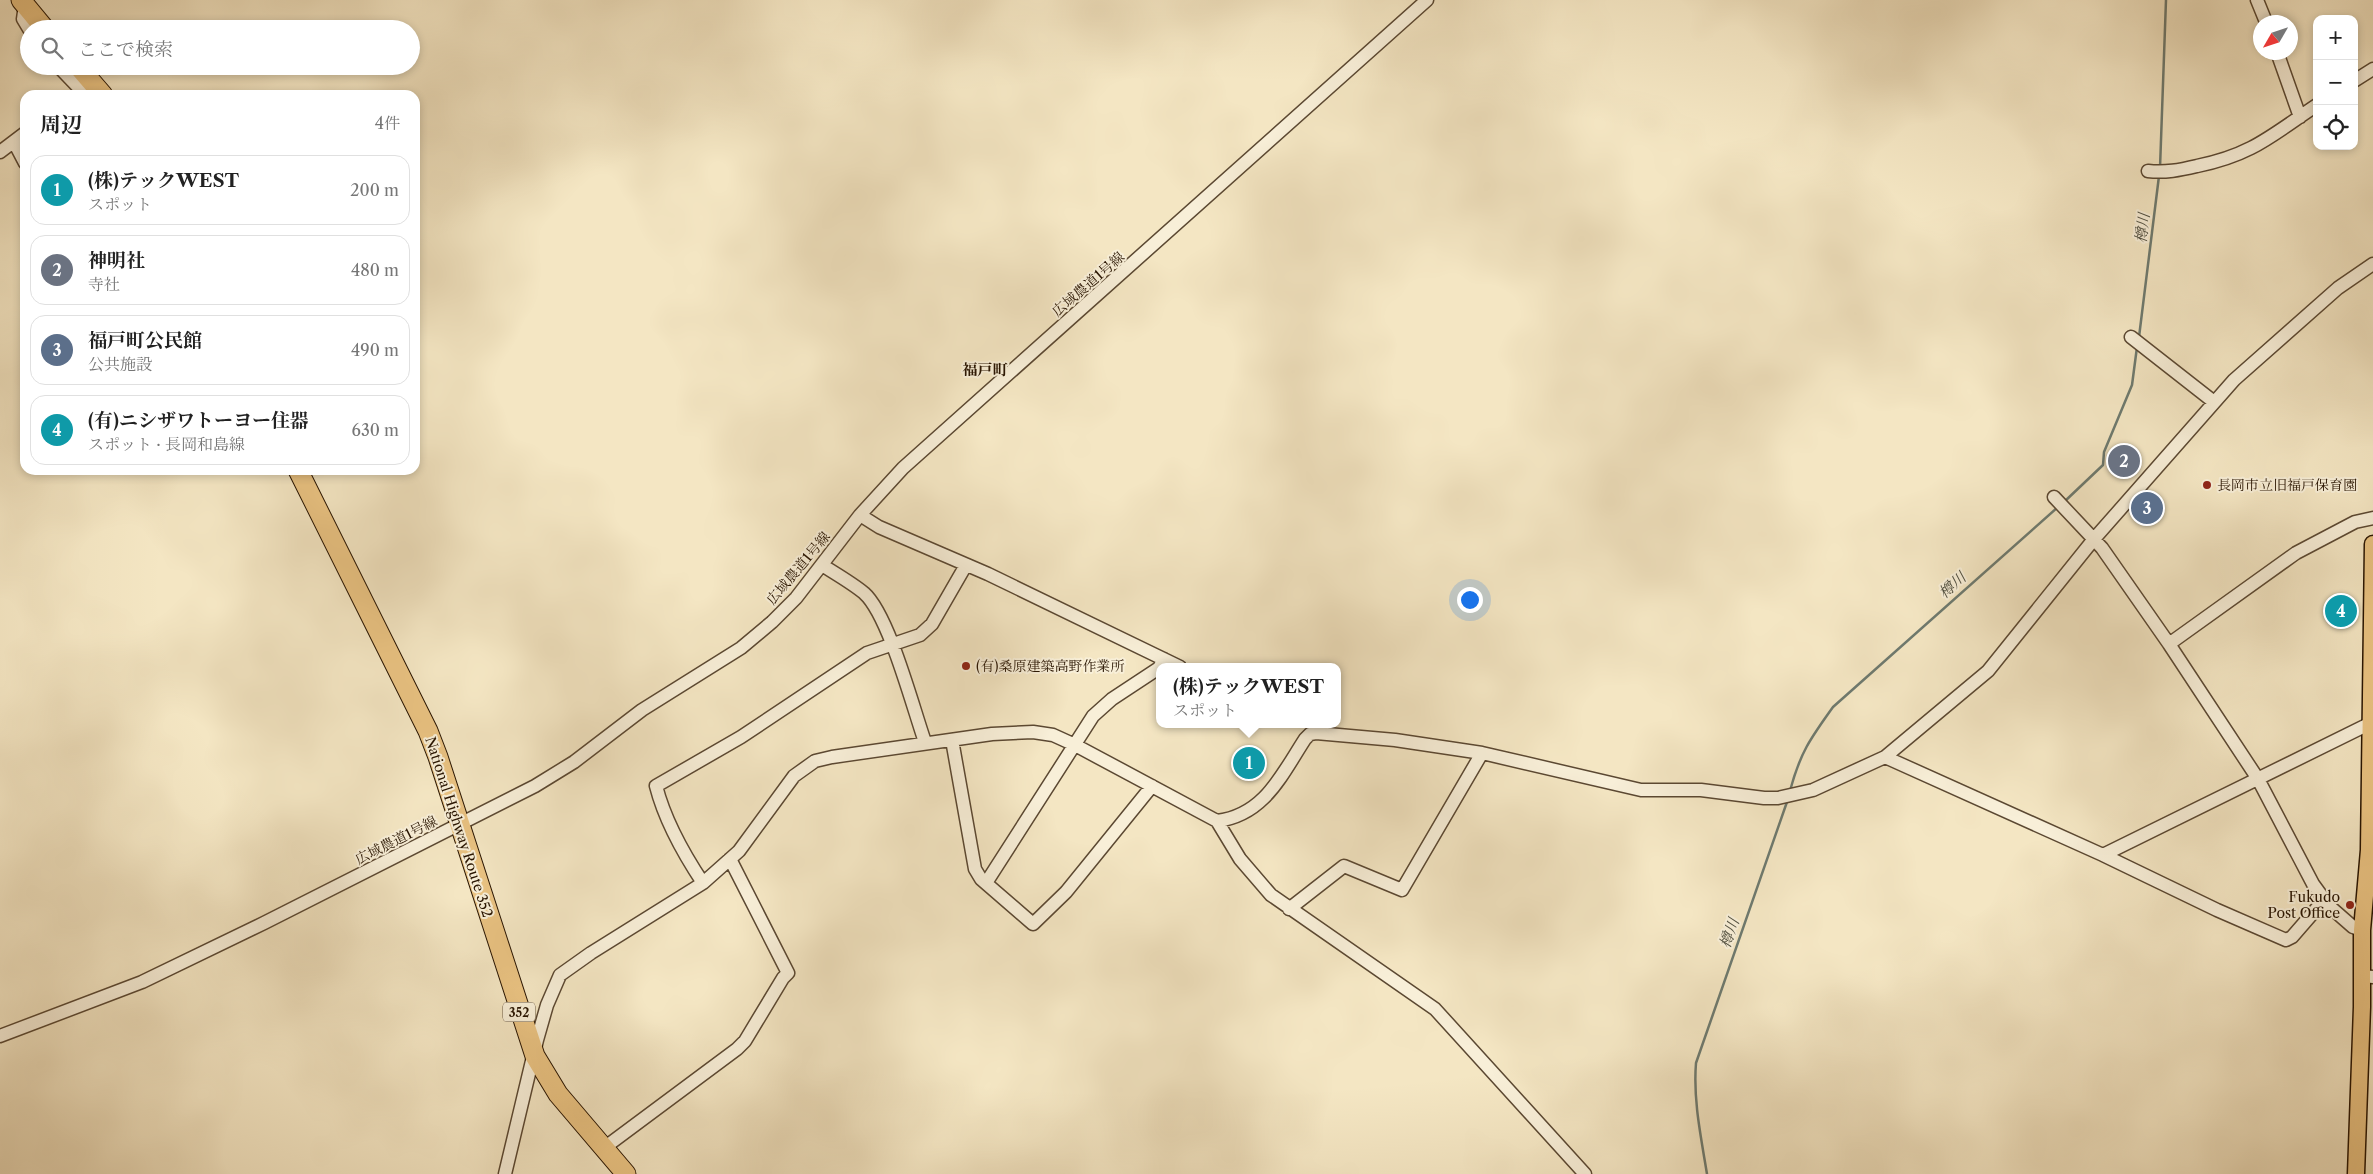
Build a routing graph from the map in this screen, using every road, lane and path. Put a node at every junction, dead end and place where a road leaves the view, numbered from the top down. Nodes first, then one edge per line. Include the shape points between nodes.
1 (1427, 0) edge
2 (2257, 0) edge
3 (23, 3) edge
4 (2263, 15) edge
5 (24, 20) edge
6 (37, 20) edge
7 (2280, 60) edge
8 (2373, 69) edge
9 (66, 75) edge
10 (86, 75) edge
11 (2358, 78) edge
12 (79, 90) edge
13 (99, 90) edge
14 (2313, 108) edge
15 (2300, 117) junction
16 (20, 137) edge
17 (14, 142) junction
18 (0, 152) edge
19 (20, 153) edge
20 (2157, 172) dead end
21 (2373, 264) edge
22 (2133, 339) dead end
23 (2214, 402) junction
24 (300, 475) edge
25 (2054, 497) dead end
26 (860, 515) junction
27 (2373, 518) edge
28 (2094, 539) junction
29 (2373, 544) edge
30 (822, 565) junction
31 (966, 565) junction
32 (2169, 644) junction
33 (892, 646) junction
34 (1164, 659) junction
35 (1162, 663) edge
36 (1172, 663) edge
37 (1156, 670) edge
38 (2372, 722) edge
39 (1313, 728) edge
40 (952, 740) junction
41 (925, 742) junction
42 (1075, 745) junction
43 (1482, 753) junction
44 (1885, 757) junction
45 (2258, 779) junction
46 (1152, 786) junction
47 (1217, 821) junction
48 (460, 825) junction
49 (2371, 849) edge
50 (2103, 855) junction
51 (730, 859) junction
52 (703, 883) junction
53 (986, 883) junction
54 (2325, 899) junction
55 (1289, 909) junction
56 (2362, 930) junction
57 (2368, 977) edge
58 (2368, 1012) edge
59 (0, 1036) edge
60 (535, 1056) junction
61 (604, 1148) junction
62 (505, 1174) edge
63 (626, 1174) edge
64 (1585, 1174) edge
65 (2356, 1174) edge

1 - 26 street, 広域農道1号線 via 903,468
2 - 4 street
3 - 5 street
3 - 6 highway
7 - 15 street
8 - 11 street
9 - 12 street
10 - 13 highway
14 - 15 street
15 - 20 street via 2240,155
16 - 17 street
17 - 18 street
17 - 19 street
21 - 23 street via 2338,288 2234,380
22 - 23 street
23 - 28 street
24 - 48 highway, National Highway Route 352 / 352 via 428,731
25 - 28 street
26 - 30 street, 広域農道1号線
26 - 31 street via 879,527
27 - 32 street via 2354,522 2296,553
28 - 32 street
28 - 44 street via 1988,671
29 - 38 main road
30 - 33 street via 864,594 874,605
30 - 48 street, 広域農道1号線 via 796,598 741,648 642,710 560,771
31 - 33 street via 932,624 920,634
31 - 34 street
32 - 45 street
33 - 41 street
33 - 52 street via 867,653 740,737 656,786 674,836
34 - 35 street
34 - 36 street
37 - 42 street via 1105,704 1093,716
38 - 45 street
38 - 49 main road
39 - 43 street
39 - 47 street via 1259,805 1234,819
40 - 41 street
40 - 42 street via 1033,732
40 - 53 street via 975,869
41 - 51 street via 832,757 806,766 794,776 750,838
42 - 46 street
42 - 53 street
43 - 44 street via 1641,790 1701,790 1778,798 1798,795
43 - 55 street via 1402,890 1344,866
44 - 50 street
45 - 50 street
45 - 54 street via 2309,876
46 - 47 street
46 - 53 street via 1066,892 1033,924
47 - 55 street via 1258,882 1270,896
48 - 59 street, 広域農道1号線 via 142,982
48 - 60 highway, National Highway Route 352 / 352
49 - 56 main road
50 - 54 street via 2286,940
51 - 52 street
51 - 61 street via 788,973 737,1049
52 - 60 street via 560,975 547,1005
54 - 56 street via 2353,927
55 - 64 street via 1435,1009
56 - 57 main road
57 - 58 main road
58 - 65 main road
60 - 61 highway, National Highway Route 352 / 352 via 558,1094
60 - 62 street
61 - 63 highway, National Highway Route 352 / 352

